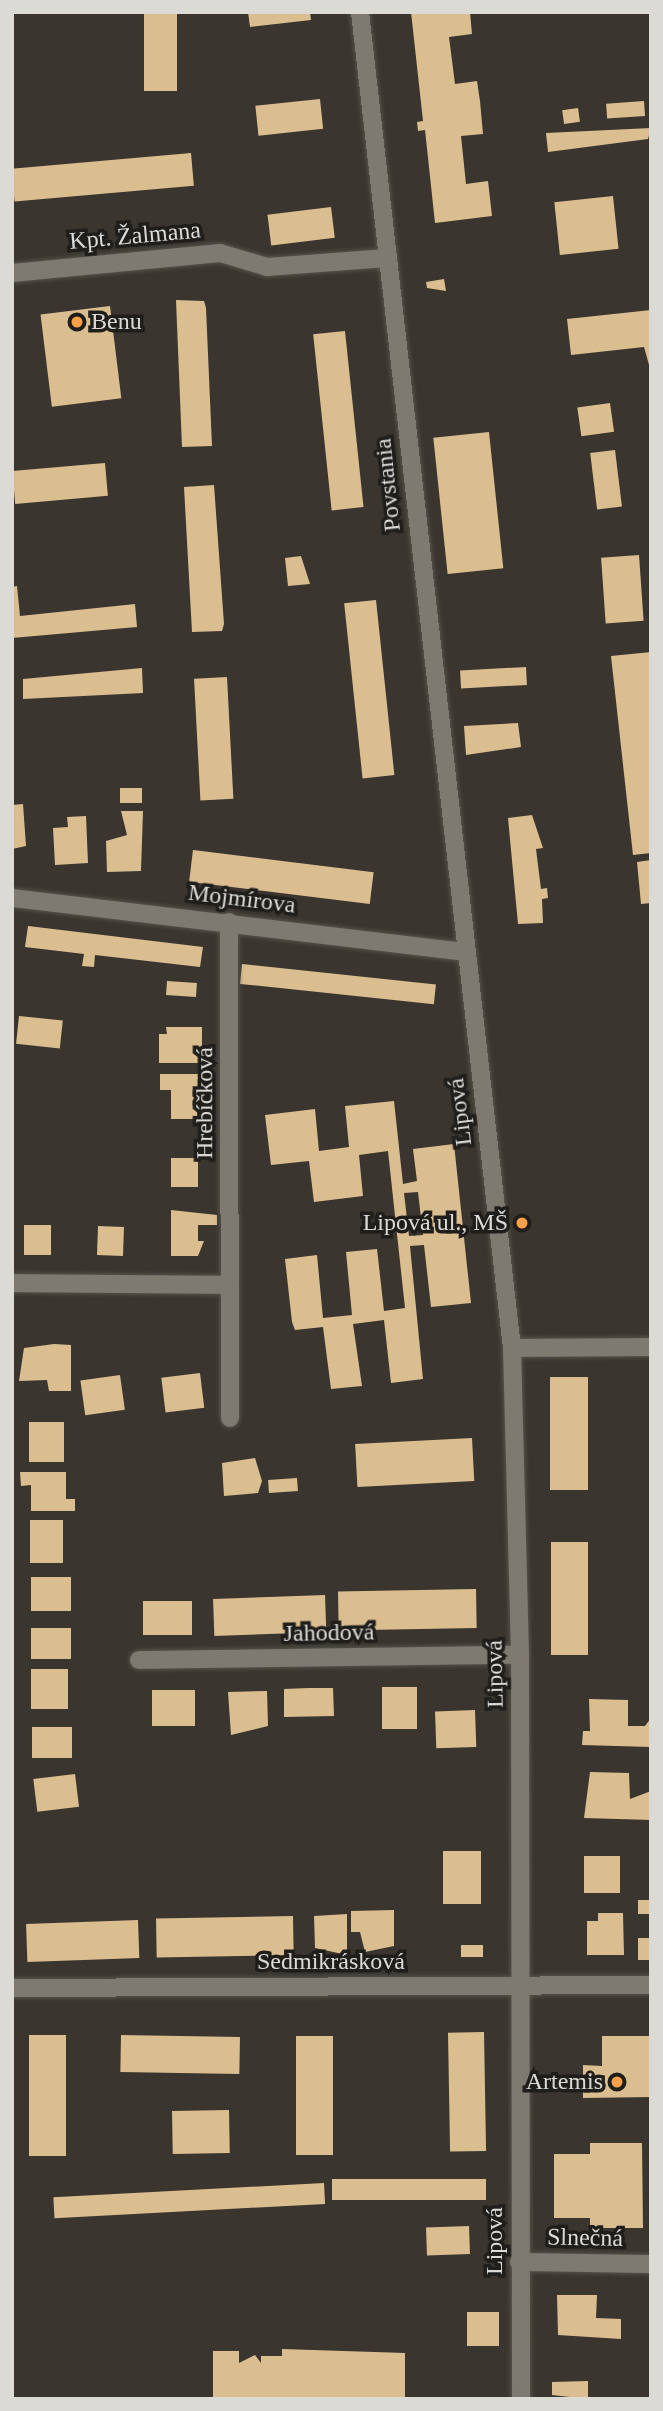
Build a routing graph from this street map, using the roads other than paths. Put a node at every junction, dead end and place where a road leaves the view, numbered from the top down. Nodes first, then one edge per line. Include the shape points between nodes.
1 (360, 12) edge
2 (387, 258) junction
3 (12, 273) edge
4 (12, 898) edge
5 (229, 922) junction
6 (466, 952) junction
7 (12, 1283) edge
8 (230, 1285) junction
9 (651, 1347) edge
10 (512, 1349) junction
11 (230, 1418) dead end
12 (520, 1655) junction
13 (139, 1660) dead end
14 (651, 1985) edge
15 (522, 1986) junction
16 (12, 1988) edge
17 (519, 2262) junction
18 (651, 2264) edge
19 (521, 2399) edge

1 - 2 street, Povstania
2 - 3 street, Kpt. Žalmana via 267,267 220,253
2 - 6 street, Povstania
4 - 5 street, Mojmírova
5 - 6 street, Mojmírova
5 - 8 street, Hrebíčková
6 - 10 street, Lipová
7 - 8 street
8 - 11 street, Hrebíčková
9 - 10 street
10 - 12 street, Lipová
12 - 13 street, Jahodová
12 - 15 street, Lipová
14 - 15 street, Sedmikrásková
15 - 16 street, Sedmikrásková
15 - 17 street, Lipová
17 - 18 street, Slnečná
17 - 19 street, Lipová

